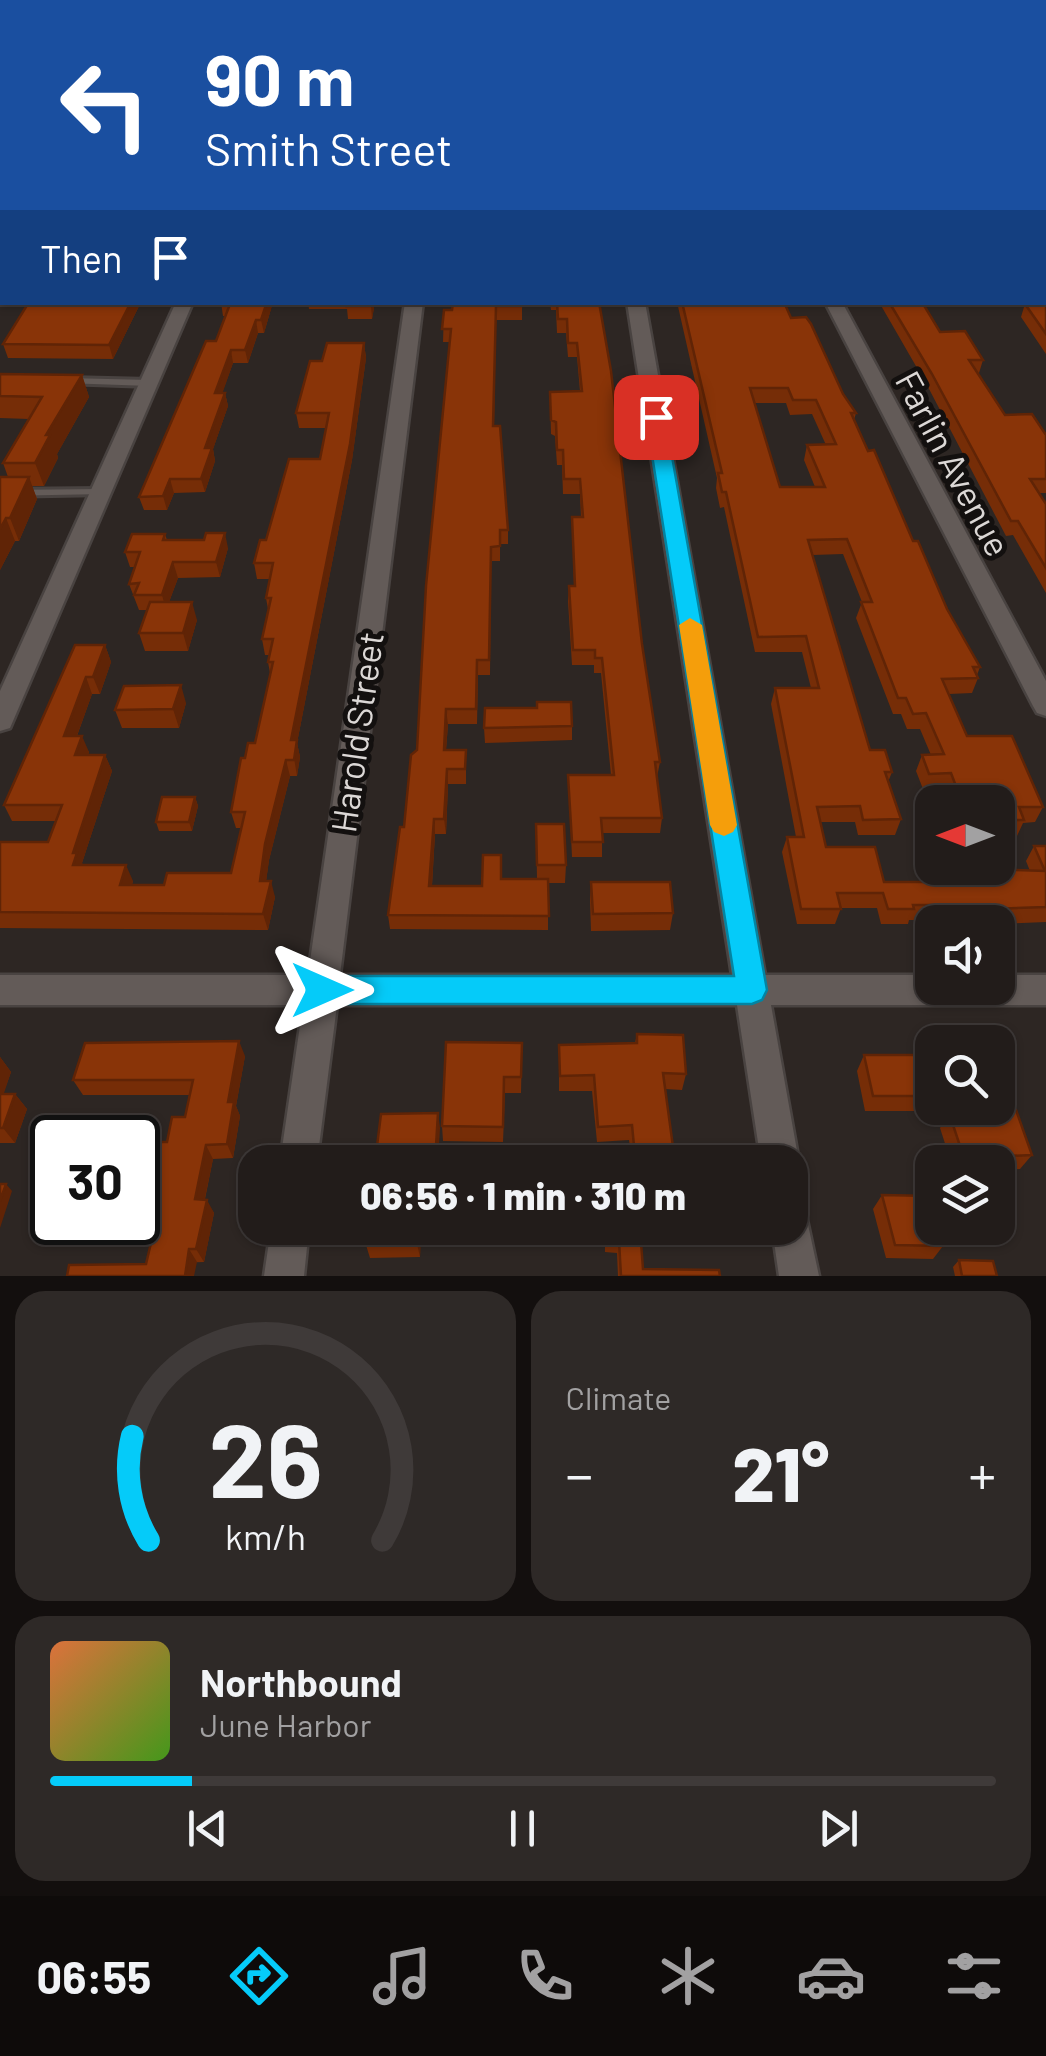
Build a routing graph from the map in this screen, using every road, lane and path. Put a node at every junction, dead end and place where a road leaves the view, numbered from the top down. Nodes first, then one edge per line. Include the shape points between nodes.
1 (184, 305) edge
2 (414, 305) edge
3 (637, 305) edge
4 (836, 305) edge
5 (56, 381) edge
6 (150, 383) junction
7 (102, 492) junction
8 (0, 493) edge
9 (1046, 706) edge
10 (0, 721) edge
11 (0, 990) edge
12 (322, 990) junction
13 (752, 990) junction
14 (1046, 990) edge
15 (301, 1145) edge
16 (777, 1145) edge
17 (288, 1245) edge
18 (794, 1245) edge
19 (284, 1276) edge
20 (799, 1276) edge

1 - 6 street
2 - 12 street, Harold Street
3 - 13 street
4 - 9 street, Farlin Avenue
5 - 6 lane
6 - 7 street
7 - 8 lane
7 - 10 street
11 - 12 street
12 - 13 street
12 - 15 street, Harold Street
13 - 14 street
13 - 16 street
17 - 19 street
18 - 20 street

